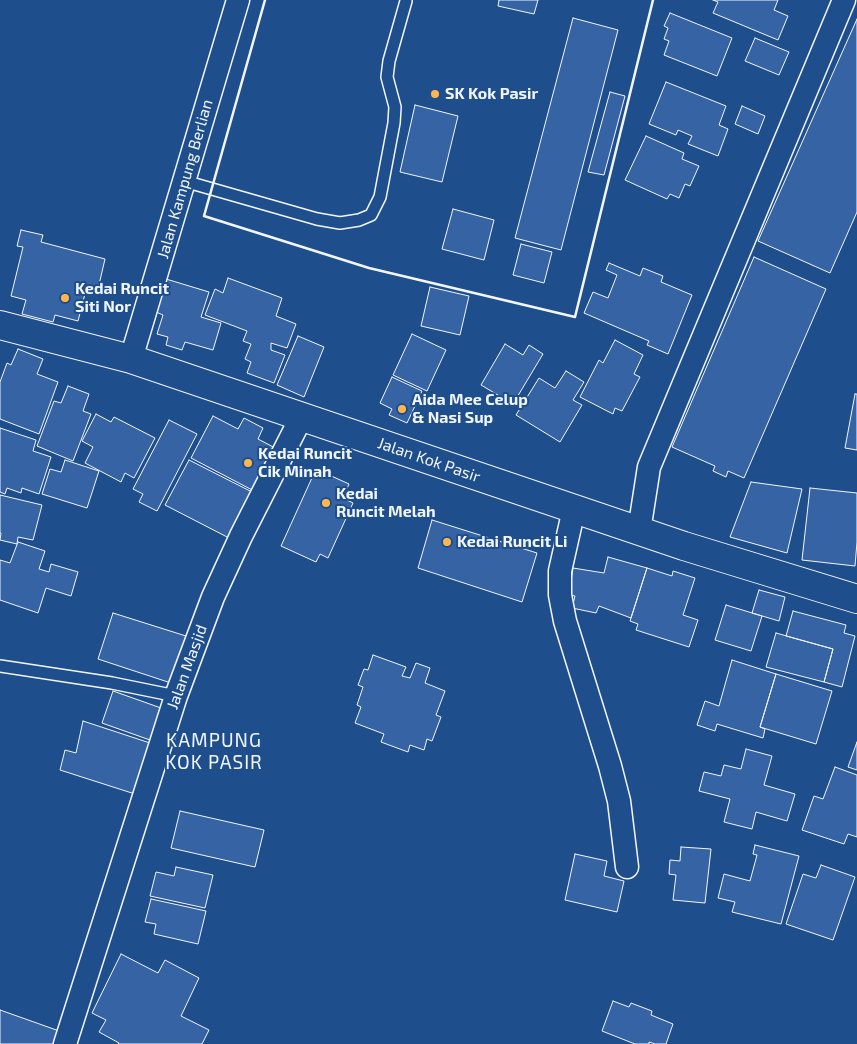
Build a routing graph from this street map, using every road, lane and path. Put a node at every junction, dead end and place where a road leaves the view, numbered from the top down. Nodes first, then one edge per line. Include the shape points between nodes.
1 (238, 0) edge
2 (844, 0) edge
3 (406, 1) edge
4 (184, 181) junction
5 (0, 325) edge
6 (132, 359) junction
7 (302, 416) junction
8 (574, 509) junction
9 (639, 531) junction
10 (857, 599) edge
11 (0, 666) edge
12 (176, 696) junction
13 (627, 867) dead end
14 (65, 1044) edge

1 - 4 street, Jalan Kampung Berlian
2 - 9 street via 649,467
3 - 4 lane via 389,61 394,123 380,197 371,215 340,223 317,219
4 - 6 street, Jalan Kampung Berlian
5 - 6 street, Jalan Kok Pasir
6 - 7 street, Jalan Kok Pasir
7 - 8 street, Jalan Kok Pasir
7 - 12 street, Jalan Masjid via 212,597
8 - 9 street, Jalan Kok Pasir
8 - 13 street via 560,571 560,595 610,766
9 - 10 street, Jalan Kok Pasir
11 - 12 lane
12 - 14 street, Jalan Masjid

